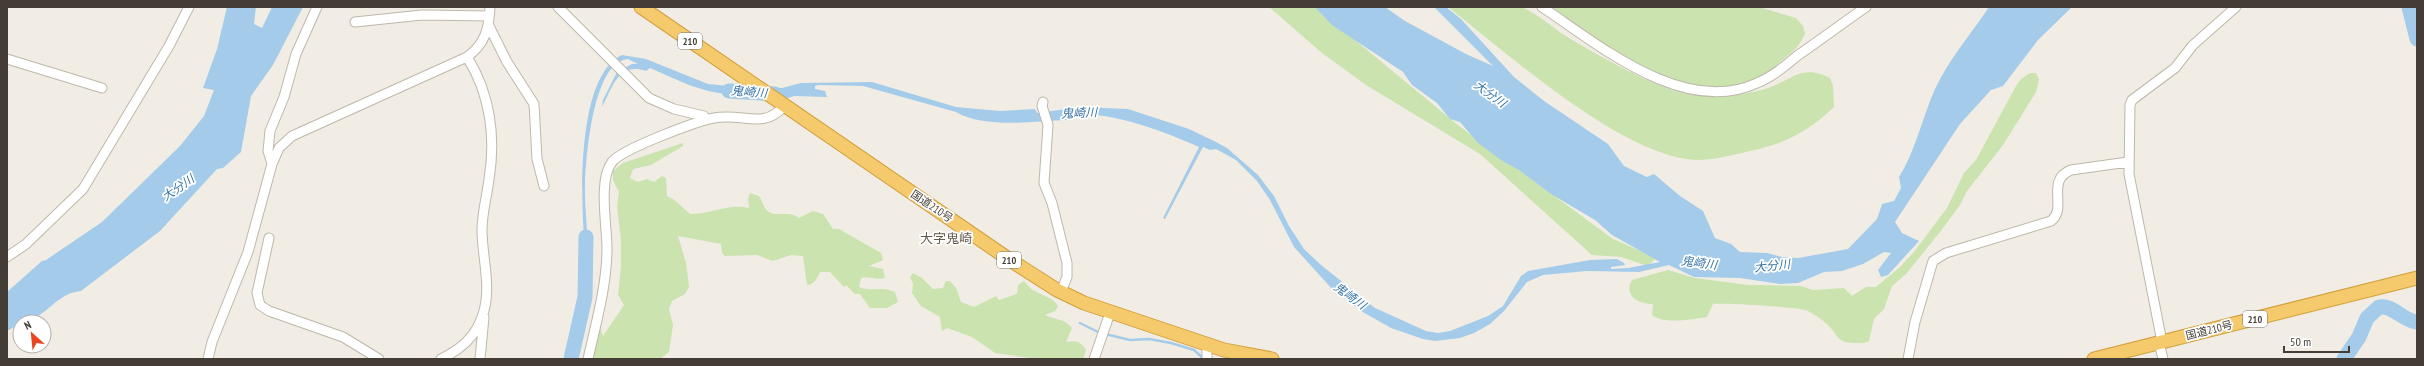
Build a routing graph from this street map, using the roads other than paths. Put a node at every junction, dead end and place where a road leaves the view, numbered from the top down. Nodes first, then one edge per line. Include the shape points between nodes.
1 (189, 7) edge
2 (317, 7) edge
3 (558, 7) edge
4 (641, 7) edge
5 (1542, 7) edge
6 (1866, 7) edge
7 (2236, 7) edge
8 (490, 12) edge
9 (355, 22) dead end
10 (488, 26) junction
11 (467, 57) junction
12 (7, 59) edge
13 (102, 88) dead end
14 (780, 102) junction
15 (1043, 104) dead end
16 (706, 120) junction
17 (2128, 162) junction
18 (272, 164) junction
19 (544, 186) dead end
20 (269, 238) dead end
21 (7, 257) edge
22 (2417, 278) edge
23 (1061, 292) junction
24 (484, 313) junction
25 (1110, 313) junction
26 (2160, 342) junction
27 (1207, 344) junction
28 (1224, 350) junction
29 (208, 359) edge
30 (379, 359) edge
31 (441, 359) edge
32 (480, 359) edge
33 (588, 359) edge
34 (1094, 359) edge
35 (1207, 359) edge
36 (1250, 359) edge
37 (1272, 359) edge
38 (1908, 359) edge
39 (2094, 359) edge
40 (2163, 359) edge

1 - 21 street via 169,46 83,190 26,244
2 - 18 street via 296,54 284,97 270,131 268,151
3 - 16 street via 646,95 669,108 704,116
4 - 14 highway, 国道210号 / 210
5 - 6 street via 1630,65 1680,86 1712,92 1731,91 1757,83
7 - 17 street via 2193,45 2175,68 2132,100
8 - 9 street via 422,15
8 - 10 street
10 - 11 street via 480,46
10 - 19 street via 534,104 537,159
11 - 18 street via 292,136 279,148
11 - 24 street via 486,98 492,143 482,231 486,294
12 - 13 street
14 - 16 street via 776,115 768,119 728,116
14 - 23 highway, 国道210号 / 210
15 - 23 street via 1048,122 1044,183 1052,203 1067,263 1067,277
16 - 33 street via 623,153 609,167 605,181 606,265
17 - 26 street
17 - 38 street via 2062,174 2059,179 2058,208 2055,218 2051,221 1944,254 1933,261 1914,326
18 - 29 street via 248,252 212,342
20 - 30 street via 257,293 260,305 269,311 343,337
22 - 26 highway, 国道210号 / 210
23 - 25 highway, 国道210号 / 210
24 - 31 street via 464,346
24 - 32 street via 483,348
25 - 27 highway, 国道210号 / 210
25 - 34 street
26 - 39 highway, 国道210号 / 210
26 - 40 street
27 - 28 highway, 国道210号 / 210
27 - 35 street
28 - 36 street
28 - 37 highway, 国道210号 / 210

